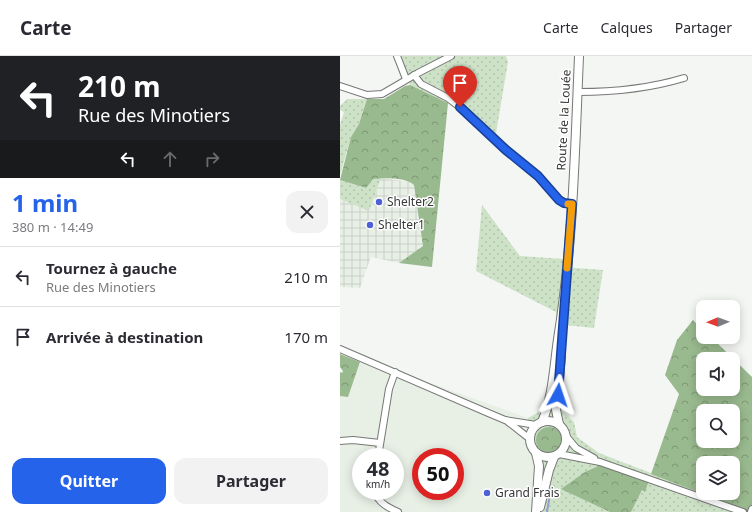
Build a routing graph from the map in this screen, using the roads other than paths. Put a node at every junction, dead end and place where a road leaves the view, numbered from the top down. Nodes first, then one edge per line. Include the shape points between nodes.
1 (396, 56) edge
2 (450, 56) edge
3 (579, 56) edge
4 (414, 75) junction
5 (684, 78) dead end
6 (406, 79) junction
7 (340, 86) edge
8 (578, 92) junction
9 (572, 204) junction
10 (563, 306) junction
11 (340, 349) edge
12 (395, 372) junction
13 (505, 420) junction
14 (539, 424) junction
15 (559, 424) junction
16 (566, 436) junction
17 (530, 438) junction
18 (340, 441) edge
19 (380, 443) junction
20 (379, 448) edge
21 (536, 453) junction
22 (557, 455) junction
23 (600, 462) junction
24 (378, 500) edge
25 (752, 509) edge
26 (398, 512) edge
27 (536, 512) edge
28 (539, 512) edge
29 (743, 512) edge
30 (751, 512) edge

1 - 6 street
2 - 4 street
3 - 8 main road, Route de la Louée
4 - 6 street
4 - 9 street via 421,84 460,107 538,176 559,200
5 - 8 street via 627,88
6 - 7 street via 389,92 378,95 367,95
8 - 9 main road, Route de la Louée
9 - 10 main road, Route de la Louée
10 - 14 main road, Route de la Louée via 550,398
10 - 15 main road, Route de la Louée via 556,410
11 - 12 street
12 - 13 street
12 - 19 street via 389,389
13 - 14 street
13 - 17 street
14 - 15 main road via 551,421
14 - 17 main road
15 - 16 main road
16 - 22 main road via 565,446
16 - 23 street via 576,448
17 - 21 main road via 530,444
18 - 19 street
19 - 20 street
21 - 22 main road via 545,458
21 - 27 main road via 539,466
22 - 23 street
22 - 28 main road via 548,470
23 - 29 street
24 - 26 street
25 - 30 street

